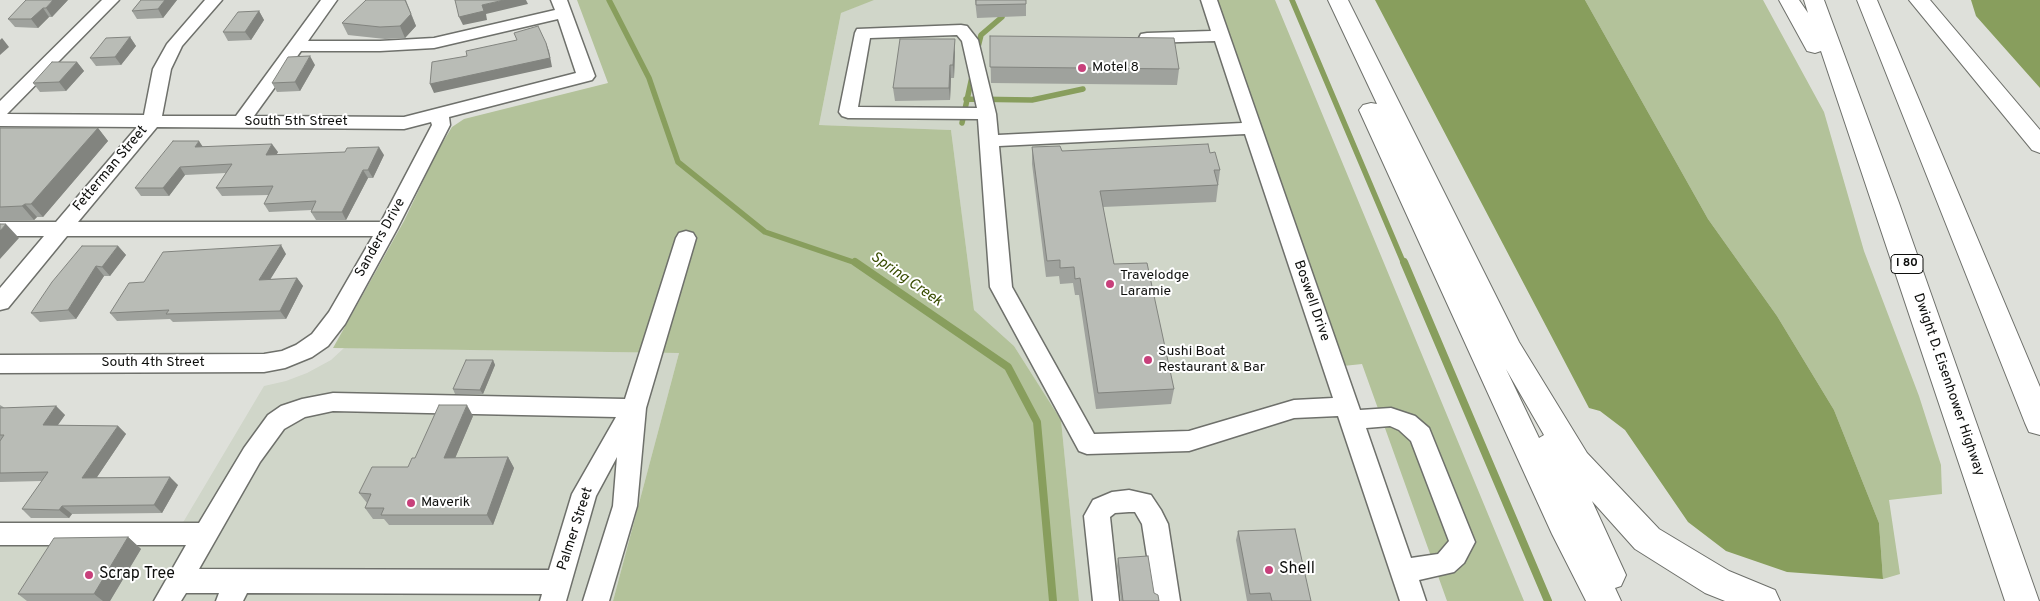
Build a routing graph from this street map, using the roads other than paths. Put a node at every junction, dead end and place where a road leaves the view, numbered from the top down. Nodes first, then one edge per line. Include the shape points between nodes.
1 (111, 0) edge
2 (214, 0) edge
3 (329, 0) edge
4 (1209, 0) edge
5 (1320, 0) edge
6 (1338, 0) edge
7 (1789, 0) edge
8 (1814, 0) edge
9 (1867, 0) edge
10 (1920, 0) edge
11 (561, 7) edge
12 (1222, 36) junction
13 (1132, 38) edge
14 (296, 46) junction
15 (0, 111) edge
16 (439, 114) junction
17 (987, 114) junction
18 (0, 120) edge
19 (152, 121) junction
20 (241, 122) junction
21 (1252, 128) junction
22 (989, 141) junction
23 (2040, 145) edge
24 (1886, 203) junction
25 (0, 229) edge
26 (61, 229) junction
27 (387, 229) junction
28 (686, 238) dead end
29 (0, 302) edge
30 (1507, 346) junction
31 (304, 351) joint
32 (0, 364) edge
33 (634, 408) junction
34 (1349, 413) junction
35 (2040, 423) edge
36 (0, 534) edge
37 (205, 534) junction
38 (1402, 570) junction
39 (173, 591) edge
40 (234, 591) edge
41 (482, 591) edge
42 (556, 592) edge
43 (596, 601) edge
44 (1106, 601) edge
45 (1167, 601) edge
46 (1413, 601) edge
47 (1604, 601) edge
48 (1621, 601) edge
49 (1763, 601) edge
50 (2022, 601) edge

1 - 15 street
2 - 19 street, Fetterman Street via 175,44 162,69
3 - 14 street
4 - 12 street, Boswell Drive
5 - 47 highway via 1568,534
6 - 30 highway
7 - 24 highway via 1800,14 1842,101
8 - 24 highway, Dwight D. Eisenhower Highway / I 80
9 - 35 highway
10 - 23 highway
11 - 14 street via 434,43
11 - 16 street, South 5th Street via 586,76
12 - 13 street
12 - 21 street, Boswell Drive
14 - 20 street
16 - 20 street, South 5th Street via 404,123
16 - 27 street, Sanders Drive via 441,125
17 - 17 street via 980,40 961,30 863,32 848,112
17 - 22 street
18 - 19 street, South 5th Street
19 - 20 street, South 5th Street
19 - 26 street, Fetterman Street
21 - 22 street
21 - 34 street, Boswell Drive
22 - 34 street via 1001,286 1087,444 1189,441 1294,409
24 - 50 highway, Dwight D. Eisenhower Highway / I 80
25 - 26 street
26 - 27 street
26 - 29 street, Fetterman Street
27 - 31 street, Sanders Drive via 329,330
28 - 33 street, Palmer Street
30 - 48 highway
30 - 49 highway via 1576,462 1647,539 1717,582
31 - 32 street, South 4th Street via 264,363
33 - 37 street via 333,402 302,408 276,422 266,434
33 - 42 street, Palmer Street via 584,494
33 - 43 street, Palmer Street via 625,506
34 - 38 street, Boswell Drive
34 - 38 street via 1391,417 1408,423 1421,435 1462,542 1445,564
36 - 37 street
37 - 39 street
38 - 46 street, Boswell Drive
39 - 40 street
40 - 41 street
41 - 42 street
44 - 45 street via 1097,516 1102,508 1112,503 1129,501 1142,502 1155,524

